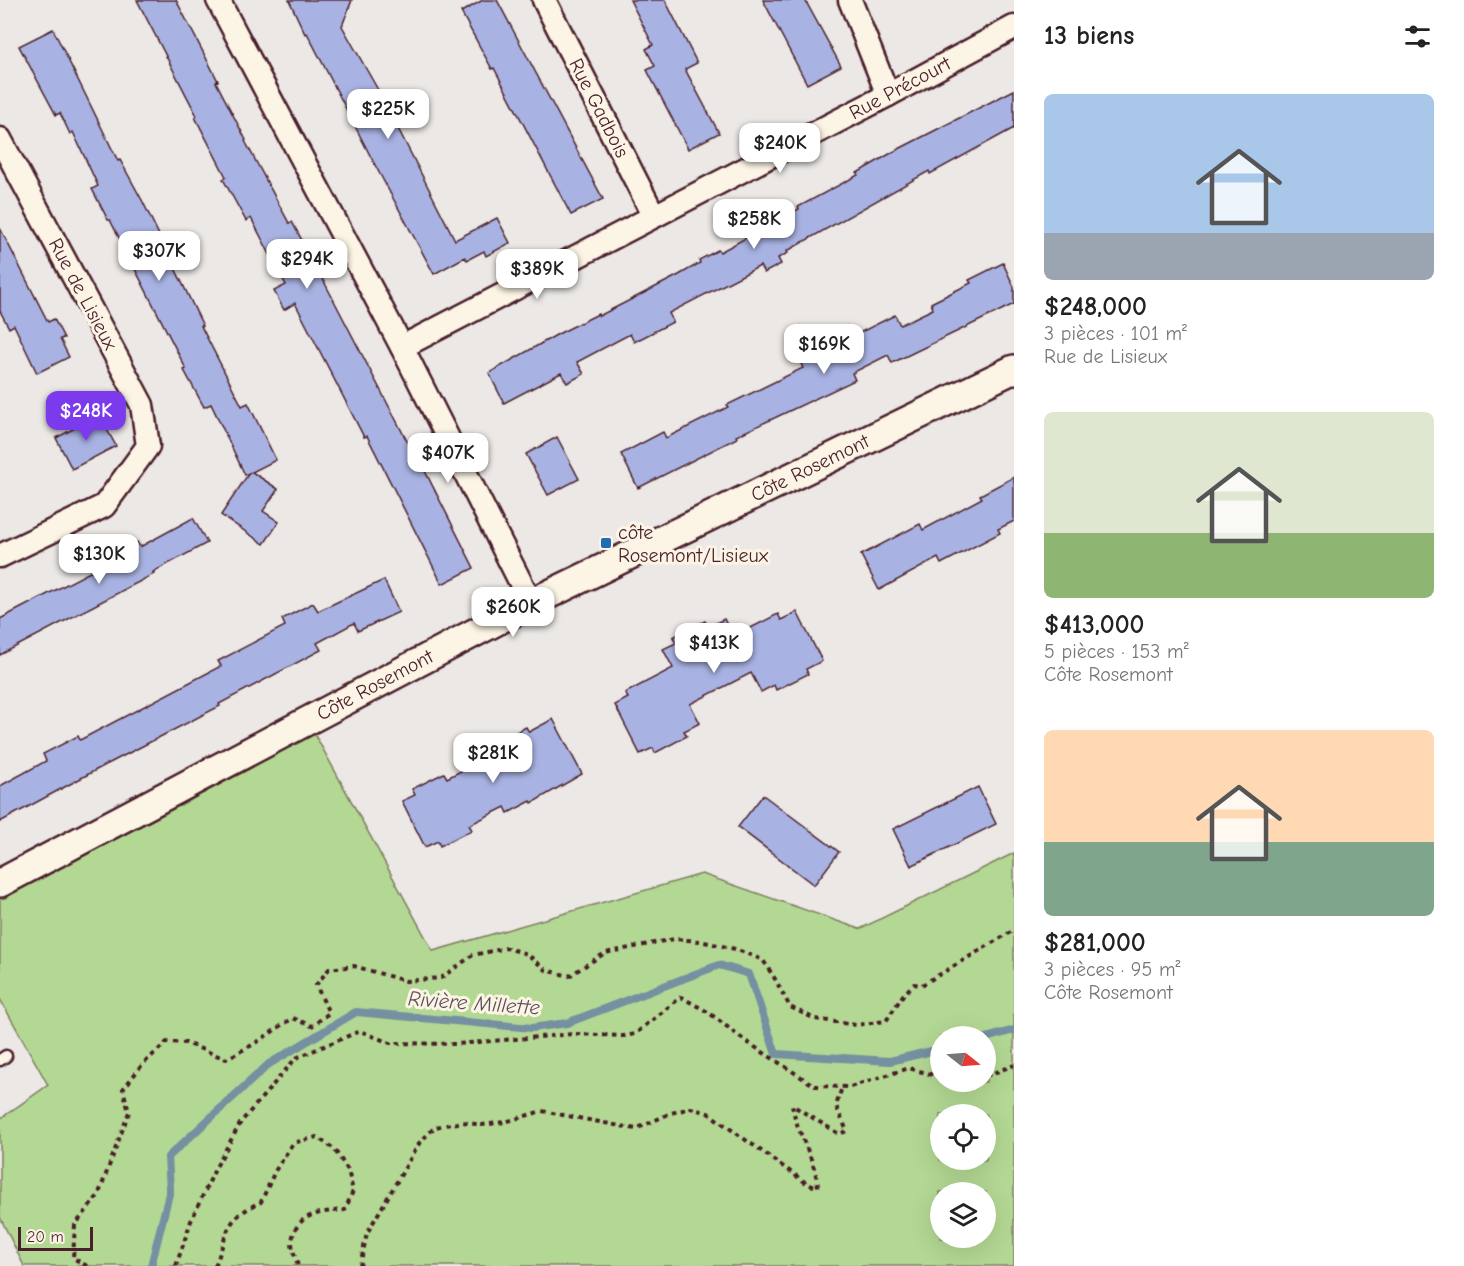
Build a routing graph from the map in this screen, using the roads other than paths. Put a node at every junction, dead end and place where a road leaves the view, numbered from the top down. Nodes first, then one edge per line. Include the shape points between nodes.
1 (218, 0) edge
2 (544, 0) edge
3 (850, 0) edge
4 (1014, 27) edge
5 (888, 95) junction
6 (0, 139) edge
7 (654, 216) junction
8 (402, 347) junction
9 (1014, 369) edge
10 (0, 556) edge
11 (531, 603) junction
12 (0, 883) edge

1 - 8 street
2 - 7 street, Rue Gadbois
3 - 5 street
4 - 5 street, Rue Précourt
5 - 7 street, Rue Précourt
6 - 10 street, Rue de Lisieux via 142,405 148,446 104,506
7 - 8 street, Rue Précourt
8 - 11 street
9 - 11 street, Côte Rosemont
11 - 12 street, Côte Rosemont

